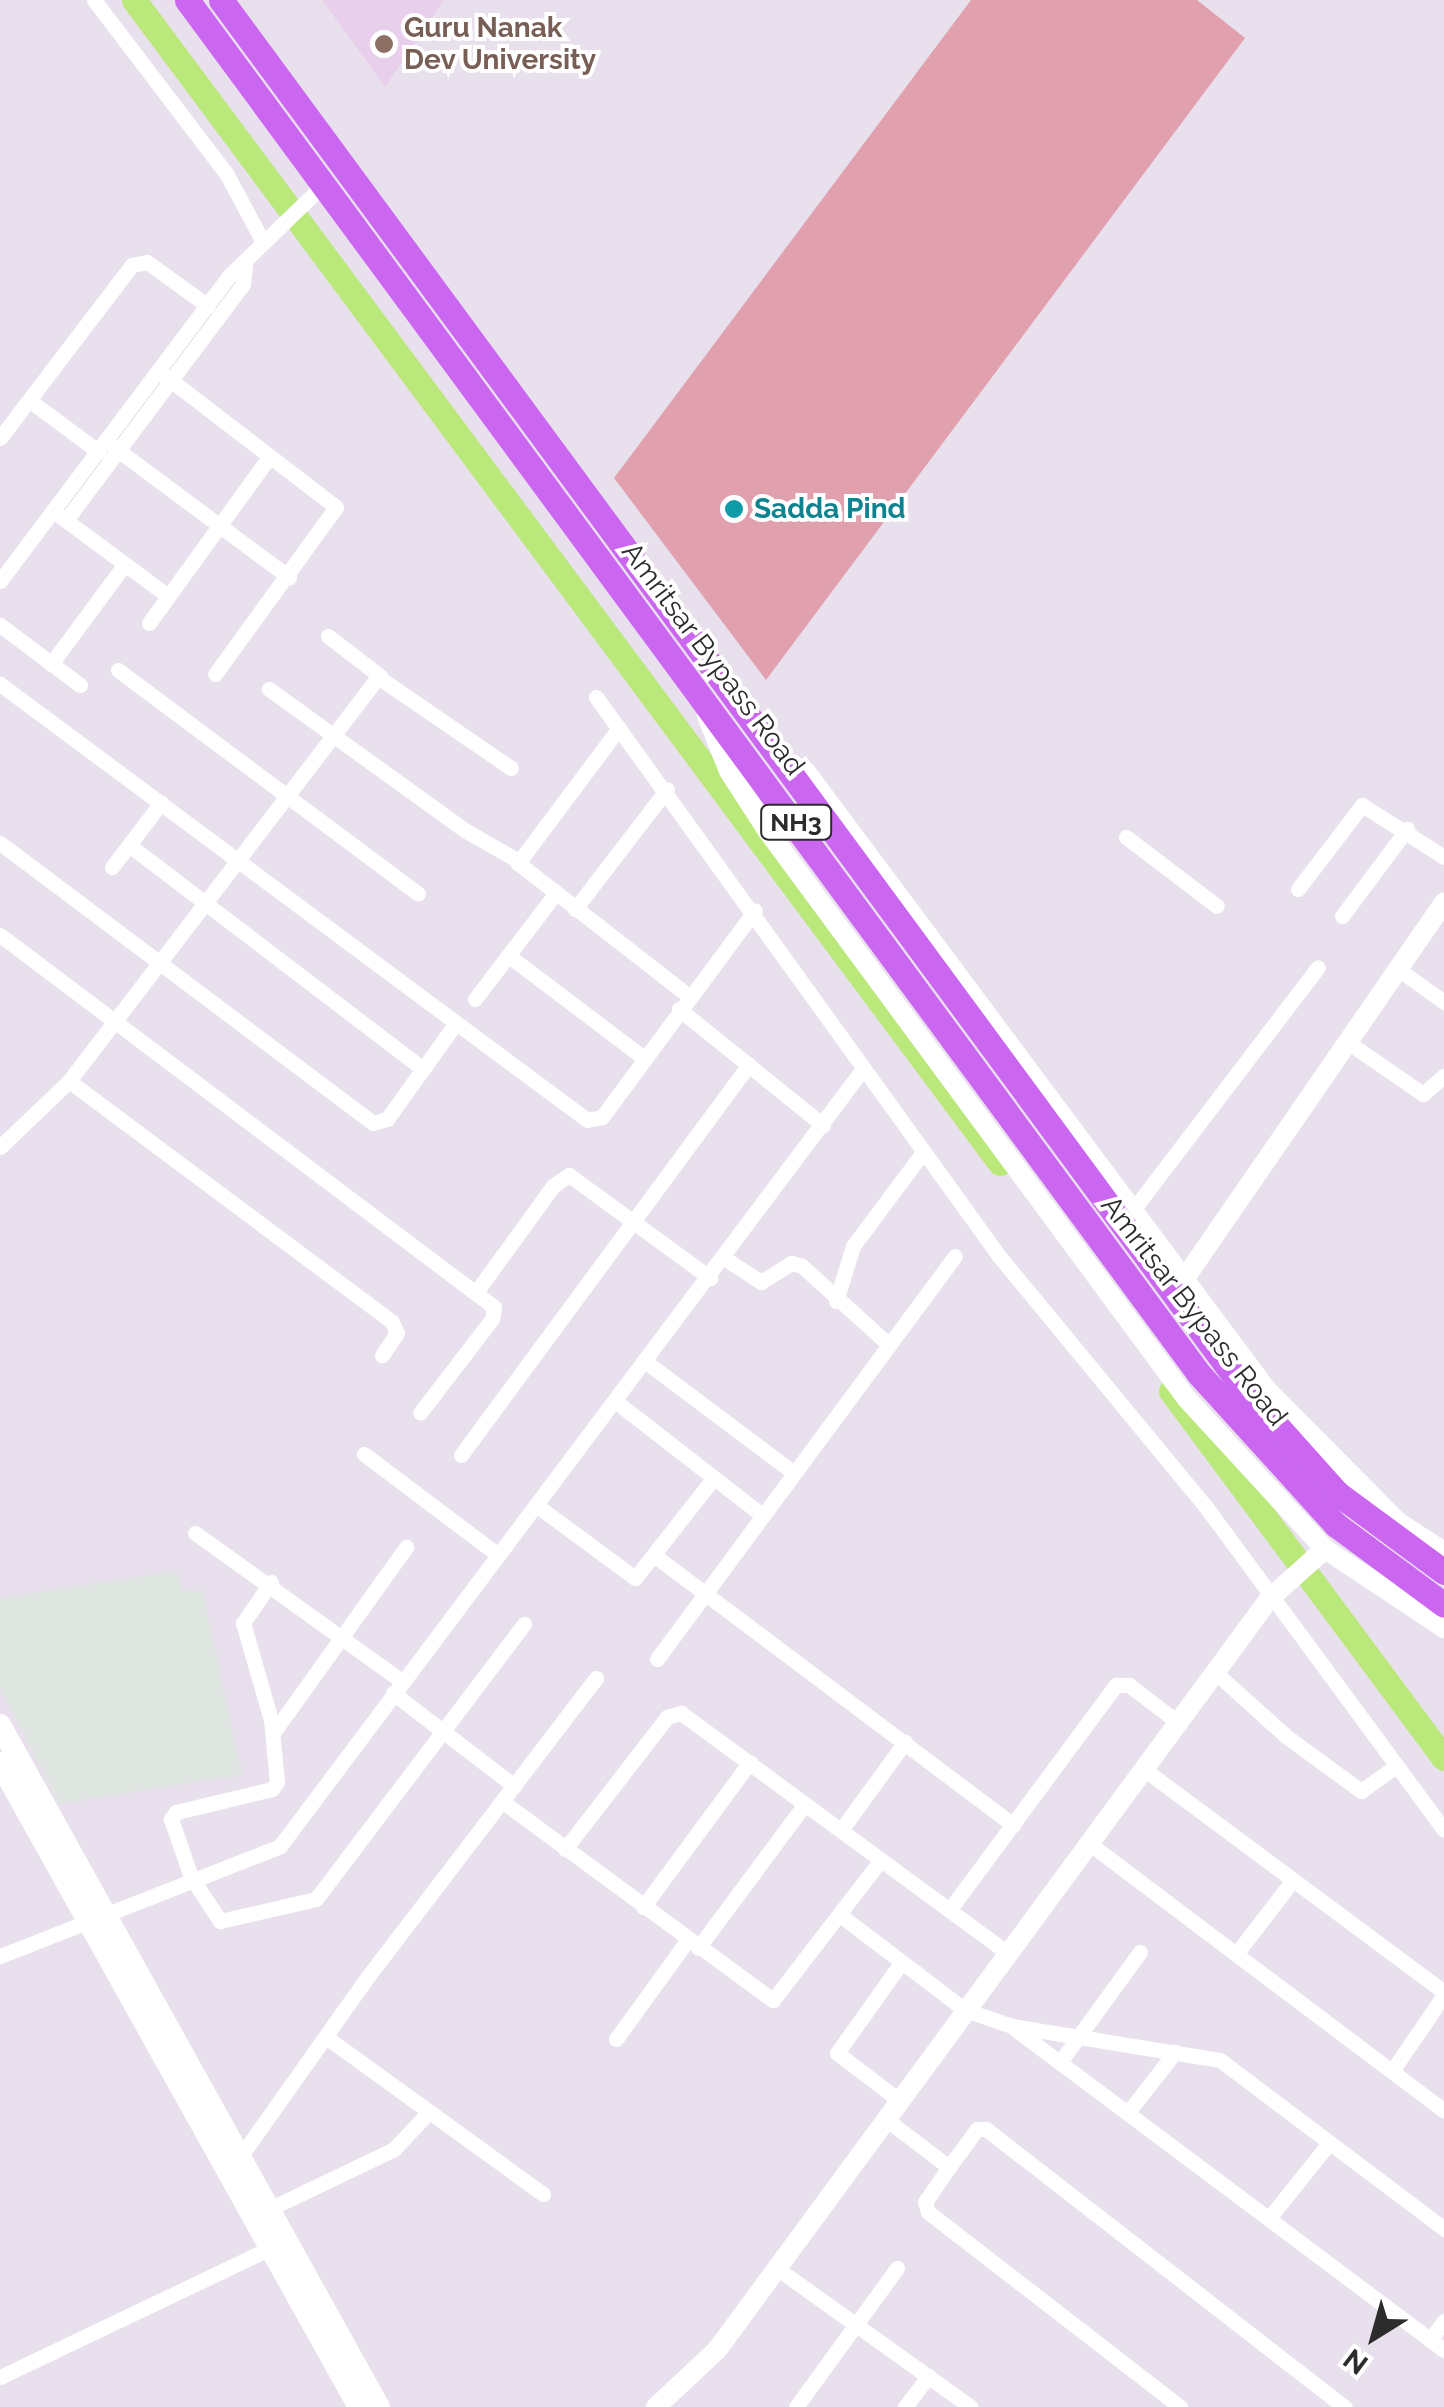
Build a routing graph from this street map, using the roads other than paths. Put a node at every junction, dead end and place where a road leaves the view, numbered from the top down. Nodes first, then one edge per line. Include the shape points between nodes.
1 (94, 0) edge
2 (187, 0) edge
3 (220, 0) edge
4 (317, 189) junction
5 (266, 235) junction
6 (245, 264) junction
7 (208, 306) junction
8 (166, 377) junction
9 (29, 400) junction
10 (0, 438) edge
11 (108, 449) junction
12 (269, 457) junction
13 (60, 516) junction
14 (219, 526) junction
15 (125, 564) junction
16 (289, 577) junction
17 (0, 581) edge
18 (168, 596) junction
19 (0, 624) edge
20 (148, 624) dead end
21 (328, 636) dead end
22 (51, 664) junction
23 (118, 670) dead end
24 (215, 674) dead end
25 (380, 676) junction
26 (0, 684) edge
27 (80, 685) dead end
28 (695, 686) junction
29 (269, 689) dead end
30 (596, 697) dead end
31 (619, 728) junction
32 (332, 737) junction
33 (777, 756) junction
34 (511, 768) dead end
35 (666, 789) junction
36 (288, 794) junction
37 (161, 802) junction
38 (1407, 829) junction
39 (1126, 837) dead end
40 (0, 843) edge
41 (129, 845) junction
42 (1444, 857) edge
43 (238, 860) junction
44 (517, 860) junction
45 (112, 867) dead end
46 (1298, 889) dead end
47 (418, 894) dead end
48 (555, 894) junction
49 (1444, 903) edge
50 (204, 904) junction
51 (1217, 906) dead end
52 (576, 909) junction
53 (754, 910) junction
54 (1342, 916) dead end
55 (0, 935) edge
56 (508, 956) junction
57 (158, 964) junction
58 (1318, 967) dead end
59 (1398, 969) junction
60 (475, 999) dead end
61 (1444, 1002) edge
62 (684, 1003) junction
63 (114, 1022) junction
64 (456, 1023) junction
65 (1348, 1043) junction
66 (644, 1058) junction
67 (748, 1065) junction
68 (423, 1069) junction
69 (862, 1070) junction
70 (1444, 1076) edge
71 (68, 1081) junction
72 (822, 1125) junction
73 (0, 1148) edge
74 (923, 1152) junction
75 (1133, 1210) junction
76 (636, 1219) junction
77 (955, 1256) dead end
78 (724, 1258) junction
79 (710, 1278) junction
80 (1185, 1278) junction
81 (476, 1292) junction
82 (836, 1301) junction
83 (890, 1345) junction
84 (382, 1356) dead end
85 (646, 1362) junction
86 (615, 1401) junction
87 (420, 1412) dead end
88 (364, 1454) dead end
89 (461, 1455) dead end
90 (794, 1474) junction
91 (713, 1479) junction
92 (536, 1505) junction
93 (762, 1516) junction
94 (195, 1534) dead end
95 (406, 1546) dead end
96 (1321, 1552) junction
97 (1444, 1552) edge
98 (498, 1555) junction
99 (656, 1556) junction
100 (1444, 1572) edge
101 (272, 1582) junction
102 (706, 1594) junction
103 (1268, 1600) junction
104 (1444, 1606) edge
105 (524, 1624) dead end
106 (1444, 1628) edge
107 (342, 1632) junction
108 (657, 1659) dead end
109 (1217, 1674) junction
110 (596, 1678) dead end
111 (397, 1687) junction
112 (1180, 1724) junction
113 (0, 1725) edge
114 (444, 1731) junction
115 (274, 1733) junction
116 (905, 1742) junction
117 (0, 1762) edge
118 (750, 1762) junction
119 (1396, 1766) junction
120 (1145, 1770) junction
121 (514, 1786) junction
122 (503, 1802) junction
123 (806, 1804) junction
124 (1013, 1825) junction
125 (841, 1830) junction
126 (1444, 1830) edge
127 (1090, 1844) junction
128 (566, 1849) junction
129 (881, 1860) junction
130 (191, 1878) junction
131 (1293, 1880) junction
132 (643, 1907) junction
133 (950, 1909) junction
134 (840, 1915) junction
135 (98, 1920) junction
136 (693, 1945) junction
137 (1140, 1952) dead end
138 (1009, 1954) junction
139 (1236, 1954) junction
140 (0, 1956) edge
141 (901, 1962) junction
142 (1444, 1994) edge
143 (965, 2010) junction
144 (1012, 2026) junction
145 (326, 2036) junction
146 (616, 2038) dead end
147 (1076, 2038) junction
148 (1175, 2052) junction
149 (1060, 2062) junction
150 (1392, 2071) junction
151 (900, 2100) junction
152 (1444, 2110) edge
153 (1129, 2111) junction
154 (427, 2114) junction
155 (886, 2120) junction
156 (1329, 2142) junction
157 (240, 2157) junction
158 (949, 2167) junction
159 (543, 2194) dead end
160 (269, 2209) junction
161 (1269, 2218) junction
162 (1444, 2229) edge
163 (279, 2244) junction
164 (897, 2268) dead end
165 (778, 2269) junction
166 (1444, 2322) edge
167 (857, 2325) junction
168 (1430, 2340) junction
169 (1444, 2350) edge
170 (928, 2376) junction
171 (0, 2377) edge
172 (1326, 2402) edge
173 (359, 2407) edge
174 (380, 2407) edge
175 (656, 2407) edge
176 (796, 2407) edge
177 (906, 2407) edge
178 (971, 2407) edge
179 (1180, 2407) edge
180 (1345, 2407) edge

1 - 5 street
2 - 4 highway, Amritsar Bypass Road / NH3
3 - 33 highway, Amritsar Bypass Road / NH3
4 - 5 street
4 - 28 highway, Amritsar Bypass Road / NH3
5 - 6 street
6 - 7 street
6 - 8 street via 243,284
7 - 8 street
7 - 9 street via 146,262 136,262
8 - 11 street
8 - 12 street
9 - 10 street
9 - 11 street
11 - 13 street
11 - 14 street
12 - 14 street
12 - 16 street via 334,502 336,512
13 - 15 street
13 - 17 street
14 - 16 street
14 - 18 street
15 - 18 street
15 - 22 street
16 - 24 street
18 - 20 street
19 - 22 street
21 - 25 street
22 - 27 street
23 - 36 street
25 - 32 street
25 - 34 street
26 - 37 street
28 - 96 street via 730,771 767,830 1187,1399
28 - 104 highway, Amritsar Bypass Road / NH3 via 1199,1374 1336,1525
29 - 32 street
30 - 31 street
31 - 35 street
31 - 44 street
32 - 36 street
32 - 44 street
33 - 75 street via 806,772
33 - 100 highway, Amritsar Bypass Road / NH3 via 1244,1389 1337,1493
35 - 52 street
35 - 53 street
36 - 43 street
36 - 47 street
37 - 41 street
37 - 43 street
38 - 42 street
38 - 46 street via 1362,805
38 - 54 street
39 - 51 street
40 - 57 street
41 - 45 street
41 - 50 street
43 - 50 street
43 - 64 street
44 - 48 street
48 - 52 street
48 - 56 street
49 - 59 street
50 - 57 street
50 - 68 street
52 - 62 street
53 - 62 street
53 - 69 street
55 - 63 street
56 - 60 street
56 - 66 street
57 - 63 street
57 - 68 street via 374,1123 388,1118
58 - 75 street
59 - 61 street
59 - 65 street
62 - 66 street
62 - 67 street
63 - 71 street
63 - 81 street
64 - 66 street via 587,1120 602,1117
64 - 68 street
65 - 70 street via 1423,1094
65 - 80 street
67 - 72 street
67 - 76 street
69 - 72 street
69 - 74 street
71 - 73 street
71 - 84 street via 392,1322 397,1333
72 - 78 street
74 - 82 street via 853,1246
74 - 103 street via 999,1256 1206,1507
75 - 80 street
76 - 79 street
76 - 81 street via 576,1177 560,1179
76 - 89 street
77 - 83 street
78 - 79 street
78 - 82 street via 761,1282 797,1263
79 - 85 street
80 - 97 street via 1266,1389 1330,1458 1398,1522
81 - 87 street via 495,1315
82 - 83 street
83 - 90 street
85 - 86 street
85 - 90 street
86 - 91 street
86 - 92 street
88 - 98 street
90 - 93 street
91 - 93 street
91 - 99 street
92 - 98 street
92 - 99 street via 632,1576
93 - 102 street
94 - 101 street
95 - 107 street
96 - 103 street
96 - 106 street
98 - 111 street
99 - 102 street
101 - 107 street
101 - 115 street via 243,1623
102 - 108 street
102 - 116 street
103 - 109 street
103 - 119 street
105 - 114 street
107 - 111 street
107 - 115 street
109 - 112 street
109 - 119 street via 1287,1738 1359,1790 1370,1790
110 - 121 street
111 - 114 street
111 - 130 street via 280,1846
112 - 120 street
112 - 124 street via 1130,1685 1116,1685
113 - 135 main road
114 - 121 street
114 - 130 street via 316,1900 220,1920
115 - 130 street via 278,1778 272,1789 173,1815
116 - 124 street
116 - 125 street
117 - 135 main road
118 - 123 street
118 - 128 street via 687,1716 672,1714
118 - 132 street
119 - 126 street
120 - 127 street
120 - 131 street
121 - 122 street
122 - 128 street
122 - 145 street
123 - 125 street
123 - 136 street
124 - 133 street
125 - 129 street
127 - 138 street
127 - 139 street
128 - 132 street
129 - 133 street
129 - 134 street
130 - 135 street
131 - 139 street
131 - 142 street
132 - 136 street
133 - 138 street
134 - 136 street via 773,2000
134 - 141 street
135 - 140 street
135 - 157 main road
135 - 163 main road
136 - 146 street
137 - 147 street
138 - 143 street
139 - 150 street
141 - 143 street
141 - 151 street via 837,2052
142 - 150 street
143 - 144 street
143 - 151 street
144 - 147 street
144 - 149 street
145 - 154 street
145 - 157 street
147 - 148 street
147 - 149 street
148 - 153 street
148 - 156 street via 1220,2060
149 - 153 street
150 - 152 street
151 - 155 street
153 - 161 street
154 - 159 street
154 - 160 street via 394,2150
155 - 158 street
155 - 165 street
156 - 161 street
156 - 162 street
157 - 160 main road
158 - 172 street via 977,2130 986,2130
158 - 179 street via 925,2202 928,2212
160 - 163 main road
161 - 168 street
163 - 171 street
163 - 173 main road
163 - 174 main road
164 - 167 street
165 - 167 street
165 - 175 street via 717,2350
166 - 168 street
167 - 170 street
167 - 176 street
168 - 169 street
170 - 177 street
170 - 178 street
172 - 180 street

